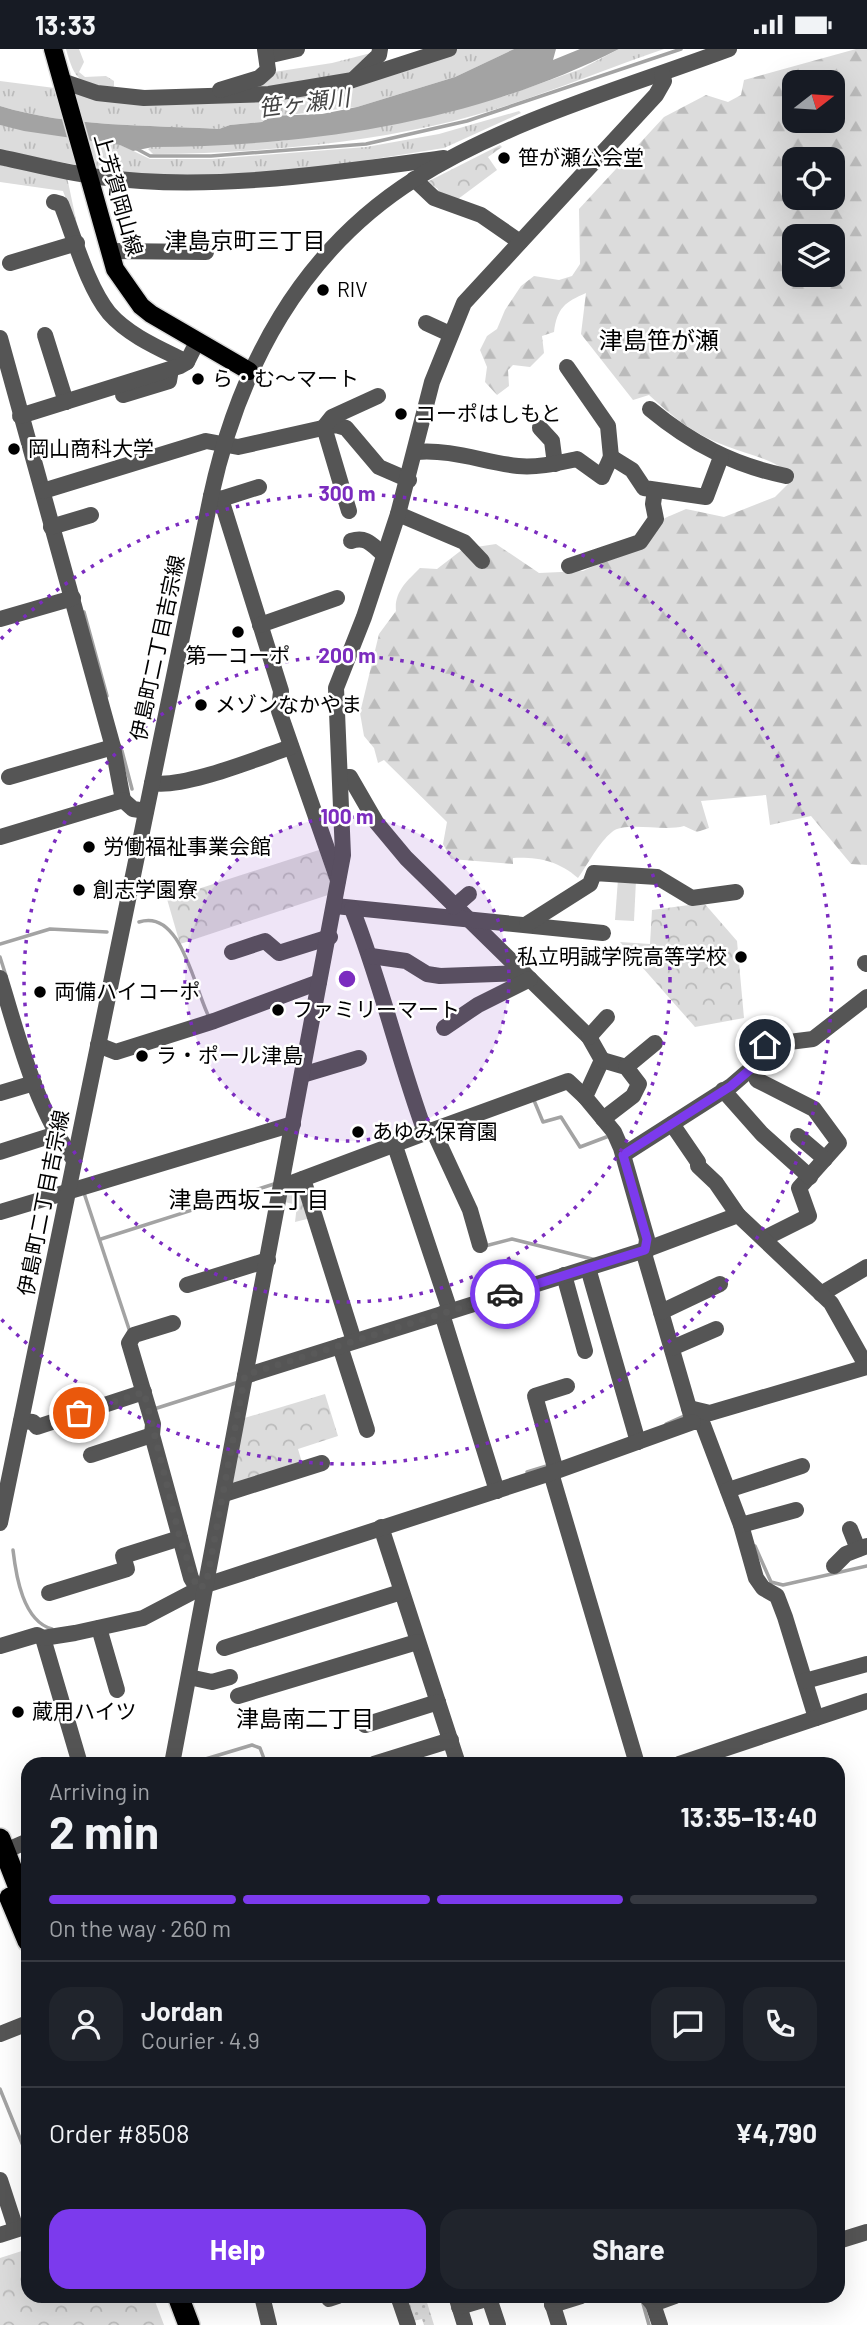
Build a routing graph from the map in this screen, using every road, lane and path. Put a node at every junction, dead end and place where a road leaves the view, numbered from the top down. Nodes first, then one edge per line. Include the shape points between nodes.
1 (53, 49) edge
2 (297, 49) edge
3 (380, 49) edge
4 (449, 49) edge
5 (729, 49) edge
6 (266, 53) edge
7 (662, 74) junction
8 (354, 80) junction
9 (63, 83) junction
10 (194, 98) junction
11 (0, 157) edge
12 (454, 157) junction
13 (87, 172) junction
14 (414, 179) junction
15 (54, 202) dead end
16 (520, 242) junction
17 (77, 243) junction
18 (110, 251) junction
19 (206, 252) dead end
20 (10, 263) dead end
21 (426, 323) dead end
22 (450, 334) junction
23 (46, 335) dead end
24 (0, 338) edge
25 (197, 342) junction
26 (187, 362) junction
27 (567, 367) dead end
28 (250, 370) junction
29 (378, 396) dead end
30 (71, 405) junction
31 (650, 409) dead end
32 (20, 416) junction
33 (324, 427) junction
34 (540, 428) dead end
35 (223, 445) junction
36 (416, 452) junction
37 (611, 457) junction
38 (721, 457) junction
39 (555, 464) junction
40 (786, 476) dead end
41 (408, 480) junction
42 (259, 487) dead end
43 (654, 490) junction
44 (43, 491) junction
45 (216, 497) junction
46 (349, 511) dead end
47 (398, 514) junction
48 (91, 515) dead end
49 (51, 527) junction
50 (351, 541) dead end
51 (384, 555) junction
52 (482, 561) dead end
53 (569, 566) dead end
54 (337, 598) dead end
55 (73, 599) junction
56 (0, 619) edge
57 (260, 625) junction
58 (113, 747) junction
59 (291, 747) junction
60 (9, 777) dead end
61 (340, 777) junction
62 (152, 783) junction
63 (123, 800) junction
64 (146, 811) junction
65 (0, 837) edge
66 (339, 883) junction
67 (736, 892) dead end
68 (469, 894) dead end
69 (335, 906) junction
70 (352, 909) junction
71 (460, 913) junction
72 (527, 924) junction
73 (603, 933) dead end
74 (330, 937) junction
75 (232, 951) dead end
76 (373, 956) junction
77 (527, 976) junction
78 (0, 978) edge
79 (319, 982) junction
80 (867, 997) edge
81 (607, 1017) dead end
82 (444, 1028) dead end
83 (17, 1032) junction
84 (0, 1036) edge
85 (589, 1037) junction
86 (655, 1043) dead end
87 (98, 1045) junction
88 (359, 1058) dead end
89 (601, 1061) junction
90 (626, 1067) junction
91 (751, 1069) junction
92 (302, 1075) junction
93 (34, 1083) junction
94 (723, 1090) junction
95 (0, 1093) edge
96 (585, 1097) junction
97 (603, 1119) junction
98 (673, 1124) junction
99 (293, 1125) junction
100 (429, 1131) junction
101 (57, 1133) junction
102 (798, 1136) dead end
103 (395, 1146) junction
104 (0, 1151) edge
105 (623, 1155) junction
106 (74, 1160) junction
107 (825, 1160) junction
108 (810, 1177) junction
109 (303, 1179) junction
110 (281, 1187) junction
111 (68, 1192) junction
112 (0, 1212) edge
113 (738, 1215) junction
114 (765, 1238) junction
115 (480, 1245) dead end
116 (645, 1250) junction
117 (268, 1260) junction
118 (588, 1268) junction
119 (867, 1268) edge
120 (564, 1275) junction
121 (720, 1284) dead end
122 (187, 1285) dead end
123 (821, 1294) junction
124 (446, 1312) junction
125 (661, 1312) junction
126 (173, 1323) dead end
127 (716, 1329) dead end
128 (347, 1343) junction
129 (671, 1348) junction
130 (585, 1351) dead end
131 (867, 1367) edge
132 (245, 1375) junction
133 (567, 1386) dead end
134 (144, 1392) junction
135 (691, 1415) junction
136 (21, 1421) junction
137 (367, 1430) dead end
138 (152, 1435) junction
139 (638, 1442) junction
140 (91, 1455) dead end
141 (322, 1464) dead end
142 (802, 1466) dead end
143 (554, 1468) junction
144 (495, 1486) junction
145 (728, 1490) junction
146 (224, 1494) junction
147 (796, 1510) dead end
148 (1, 1515) edge
149 (741, 1525) junction
150 (381, 1527) junction
151 (850, 1529) dead end
152 (180, 1538) junction
153 (862, 1548) edge
154 (834, 1566) dead end
155 (198, 1585) junction
156 (401, 1592) junction
157 (49, 1593) dead end
158 (99, 1628) junction
159 (43, 1638) junction
160 (418, 1642) junction
161 (0, 1646) edge
162 (224, 1648) dead end
163 (862, 1663) edge
164 (189, 1677) junction
165 (230, 1677) dead end
166 (805, 1681) junction
167 (117, 1690) dead end
168 (237, 1696) dead end
169 (867, 1701) edge
170 (438, 1702) junction
171 (816, 1718) junction
172 (365, 1724) dead end
173 (451, 1740) junction
174 (78, 1757) edge
175 (173, 1757) edge
176 (396, 1757) edge
177 (456, 1757) edge
178 (634, 1757) edge
179 (700, 1757) edge
180 (0, 1822) edge
181 (13, 1843) edge
182 (21, 1868) edge
183 (0, 1873) edge
184 (21, 1879) edge
185 (21, 1924) edge
186 (21, 2026) edge
187 (0, 2034) edge
188 (0, 2180) edge
189 (21, 2226) edge
190 (21, 2228) edge
191 (867, 2232) edge
192 (0, 2235) edge
193 (845, 2240) edge
194 (181, 2303) edge
195 (264, 2303) edge
196 (400, 2303) edge
197 (459, 2303) edge
198 (494, 2303) edge
199 (552, 2303) edge
200 (649, 2303) edge
201 (651, 2323) edge
202 (189, 2325) edge
203 (269, 2325) edge
204 (408, 2325) edge
205 (465, 2325) edge
206 (498, 2325) edge
207 (559, 2325) edge

1 - 9 main road, 上芳賀岡山線
2 - 6 street
3 - 8 street
4 - 8 street
5 - 7 street, 伊島町二丁目吉宗線
6 - 10 street via 268,70 259,78
7 - 12 street, 伊島町二丁目吉宗線 via 527,124
7 - 16 street via 664,81 656,95
8 - 10 street via 269,94
9 - 10 street via 97,93
9 - 13 main road, 上芳賀岡山線
11 - 13 street
12 - 13 street via 223,181 145,181
12 - 14 street, 伊島町二丁目吉宗線
13 - 18 main road, 上芳賀岡山線
14 - 16 street via 433,198 481,215
14 - 28 street, 伊島町二丁目吉宗線 via 364,216 305,276
15 - 17 street via 61,204
16 - 22 street via 464,303
17 - 20 street
17 - 26 street via 109,313 136,336
18 - 19 street
18 - 25 main road, 上芳賀岡山線 via 116,269 141,306
21 - 22 street
22 - 36 street via 432,381
23 - 30 street
24 - 32 street
25 - 26 street
25 - 28 main road, 上芳賀岡山線
26 - 30 street
27 - 37 street via 611,432
28 - 35 street, 伊島町二丁目吉宗線
29 - 33 street via 332,417
30 - 32 street
31 - 38 street via 676,431
32 - 44 street
33 - 35 street via 238,447
33 - 41 street via 346,428 370,460
33 - 46 street
34 - 39 street via 552,441
35 - 44 street via 206,441
35 - 45 street, 伊島町二丁目吉宗線
36 - 39 street via 441,450 520,467
36 - 41 street
37 - 39 street via 602,477 577,459
37 - 43 street via 632,470 645,488
38 - 40 street
38 - 43 street via 706,497
41 - 47 street
42 - 45 street
43 - 53 street via 656,519 640,541
44 - 49 street
45 - 57 street
45 - 62 street, 伊島町二丁目吉宗線
47 - 51 street
47 - 52 street via 464,541
48 - 49 street
49 - 55 street
50 - 51 street via 361,538
51 - 61 street via 336,688
54 - 57 street
55 - 56 street
55 - 58 street
57 - 59 street via 281,691 279,711
58 - 60 street
58 - 63 street
59 - 62 street via 187,780
59 - 66 street
61 - 66 street via 343,855
61 - 71 street via 350,777 376,822 405,858
62 - 64 street, 伊島町二丁目吉宗線
63 - 64 street via 133,809
63 - 65 street
64 - 87 street, 伊島町二丁目吉宗線
66 - 69 street
67 - 72 street via 692,898 657,877 594,873 590,884
68 - 71 street
69 - 70 street
69 - 74 street
70 - 71 street
70 - 76 street
71 - 72 street
71 - 77 street
72 - 73 street
74 - 75 street via 279,953 265,941
74 - 79 street
76 - 77 street via 406,961 440,976
76 - 100 street via 399,1060
77 - 82 street
77 - 85 street
78 - 83 street
79 - 87 street via 116,1052
79 - 92 street
80 - 91 street via 813,1039 765,1045 760,1061
81 - 85 street
83 - 84 street
83 - 93 street
85 - 89 street
86 - 90 street
87 - 106 street, 伊島町二丁目吉宗線
88 - 92 street
89 - 90 street
89 - 96 street
90 - 97 street via 639,1084 641,1097
91 - 94 street
91 - 107 street via 757,1080 814,1109 839,1143
92 - 99 street
93 - 95 street
93 - 101 street
94 - 98 street
94 - 108 street via 762,1134
96 - 97 street
96 - 100 street via 568,1081
97 - 105 street
98 - 105 street
98 - 113 street via 698,1166
99 - 110 street
99 - 111 street
100 - 103 street
100 - 115 street via 470,1210
101 - 104 street
101 - 106 street
102 - 107 street
103 - 109 street
103 - 124 street
105 - 116 street via 647,1239
106 - 111 street, 伊島町二丁目吉宗線
107 - 108 street
108 - 114 street via 798,1192 809,1216
109 - 110 street
109 - 128 street
110 - 117 street
111 - 112 street
111 - 136 street, 伊島町二丁目吉宗線
113 - 114 street
113 - 116 street
114 - 123 street
116 - 118 street
116 - 125 street
117 - 122 street
117 - 132 street
118 - 120 street
118 - 139 street
119 - 123 street
120 - 124 street
120 - 130 street
121 - 125 street
123 - 131 street via 831,1303
124 - 128 street
124 - 144 street
125 - 129 street
126 - 134 street via 132,1337 129,1343
127 - 129 street
128 - 132 street
128 - 137 street
129 - 135 street
131 - 135 street
132 - 146 street
133 - 143 street via 535,1396
134 - 136 street via 37,1427
134 - 138 street
135 - 139 street
135 - 145 street via 702,1422
136 - 148 street, 伊島町二丁目吉宗線
138 - 140 street
138 - 152 street
139 - 143 street
141 - 146 street
142 - 145 street
143 - 144 street
143 - 178 street
144 - 150 street
145 - 149 street
146 - 155 street
147 - 149 street
149 - 166 street via 756,1578 777,1596
150 - 155 street
150 - 156 street
151 - 153 street
152 - 155 street
152 - 157 street via 123,1556 127,1569
153 - 154 street via 846,1554
155 - 158 street via 143,1618
155 - 164 street
156 - 160 street
156 - 162 street
158 - 159 street
158 - 167 street
159 - 161 street via 37,1635
159 - 174 street
160 - 168 street
160 - 170 street
163 - 166 street
164 - 165 street via 212,1682
164 - 175 street
166 - 171 street
169 - 171 street
170 - 172 street
170 - 173 street
171 - 179 street
173 - 176 street
173 - 177 street
180 - 181 highway
181 - 182 highway
181 - 184 highway
183 - 185 highway
186 - 187 street
188 - 189 street
190 - 192 street
191 - 193 street
194 - 202 highway
195 - 203 street
196 - 204 street
197 - 205 street
198 - 206 street
199 - 207 street
200 - 201 street

